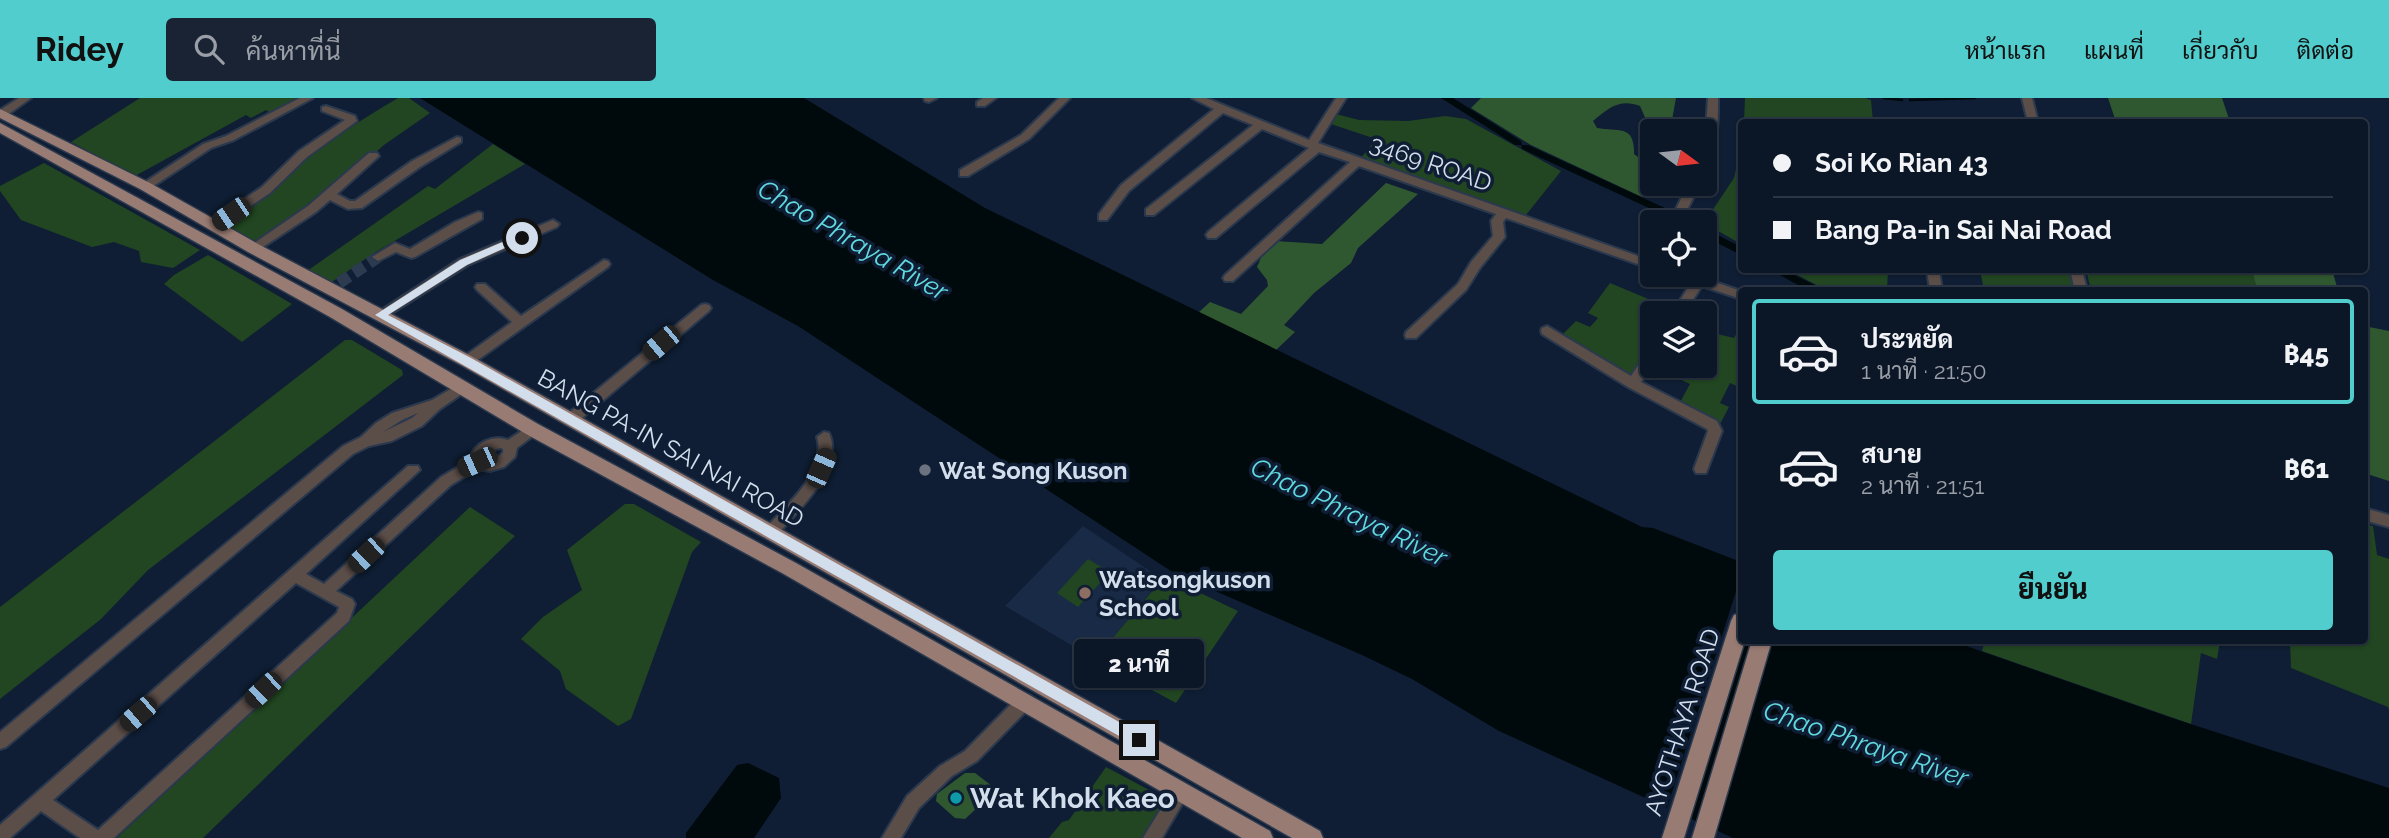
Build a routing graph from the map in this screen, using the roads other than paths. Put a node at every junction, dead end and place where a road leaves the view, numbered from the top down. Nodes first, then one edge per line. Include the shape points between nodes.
1 (26, 98) edge
2 (308, 98) edge
3 (1065, 98) edge
4 (1197, 98) edge
5 (1341, 98) edge
6 (1713, 98) edge
7 (2026, 98) edge
8 (326, 109) dead end
9 (1221, 109) junction
10 (1, 118) edge
11 (1712, 119) edge
12 (2032, 119) edge
13 (1260, 125) junction
14 (457, 140) dead end
15 (1314, 146) junction
16 (373, 156) dead end
17 (1358, 161) junction
18 (964, 173) dead end
19 (145, 186) junction
20 (330, 195) junction
21 (1688, 196) edge
22 (1682, 209) dead end
23 (1150, 212) dead end
24 (1504, 213) junction
25 (478, 216) dead end
26 (1103, 217) dead end
27 (553, 224) dead end
28 (214, 225) junction
29 (1212, 235) dead end
30 (253, 248) junction
31 (378, 257) tunnel mouth
32 (1640, 261) edge
33 (604, 264) dead end
34 (1229, 278) dead end
35 (481, 287) dead end
36 (1717, 287) edge
37 (1738, 294) edge
38 (705, 308) dead end
39 (380, 315) junction
40 (521, 323) junction
41 (1547, 331) dead end
42 (1411, 335) dead end
43 (467, 361) junction
44 (1640, 373) edge
45 (1633, 384) junction
46 (461, 388) junction
47 (570, 420) junction
48 (533, 429) junction
49 (824, 437) dead end
50 (615, 444) junction
51 (593, 462) junction
52 (1701, 469) dead end
53 (413, 470) dead end
54 (2368, 515) edge
55 (2389, 521) edge
56 (771, 532) junction
57 (294, 575) junction
58 (325, 592) junction
59 (1738, 631) edge
60 (1761, 644) edge
61 (1025, 701) junction
62 (0, 742) edge
63 (1181, 792) junction
64 (40, 801) junction
65 (0, 836) edge
66 (95, 838) edge
67 (102, 838) edge
68 (891, 838) edge
69 (1152, 838) edge
70 (1262, 838) edge
71 (1312, 838) edge
72 (1673, 838) edge
73 (1703, 838) edge

1 - 10 street
2 - 19 street via 207,146
3 - 18 street via 1025,137
4 - 9 street, 3469 ROAD
5 - 15 street
6 - 11 street
7 - 12 street
8 - 28 street via 351,121 303,153 266,190
9 - 13 street, 3469 ROAD
9 - 26 street via 1125,188
10 - 19 main road, BANG PA-IN SAI NAI ROAD
10 - 46 main road, BANG PA-IN SAI NAI ROAD
13 - 15 street, 3469 ROAD
13 - 23 street
14 - 20 street via 358,205
15 - 17 street, 3469 ROAD
15 - 29 street
16 - 20 street
17 - 24 street, 3469 ROAD
17 - 34 street
19 - 28 main road, BANG PA-IN SAI NAI ROAD
20 - 30 street
21 - 22 street
24 - 32 street, 3469 ROAD
24 - 42 street via 1497,222 1499,237 1462,287
25 - 31 street via 411,254 395,247
27 - 39 street via 464,262
28 - 30 main road, BANG PA-IN SAI NAI ROAD
30 - 39 main road, BANG PA-IN SAI NAI ROAD via 335,286
33 - 40 street
35 - 40 street
36 - 37 street
38 - 47 street
39 - 43 main road, BANG PA-IN SAI NAI ROAD
40 - 43 street
41 - 45 street
43 - 47 main road, BANG PA-IN SAI NAI ROAD
44 - 45 street
45 - 52 street via 1714,428
46 - 48 main road, BANG PA-IN SAI NAI ROAD
46 - 62 street via 417,422 348,450
47 - 50 main road, BANG PA-IN SAI NAI ROAD
48 - 51 main road, BANG PA-IN SAI NAI ROAD
48 - 58 street via 510,446 503,461 488,466 477,462 446,481
49 - 56 street via 828,453 821,468
50 - 51 main road
50 - 56 main road, BANG PA-IN SAI NAI ROAD
51 - 61 main road, BANG PA-IN SAI NAI ROAD
53 - 57 street
54 - 55 street
56 - 71 main road, BANG PA-IN SAI NAI ROAD
57 - 58 street
57 - 64 street
58 - 67 street via 347,604 344,616
59 - 72 main road, AYOTHAYA ROAD
60 - 73 main road
61 - 63 main road, BANG PA-IN SAI NAI ROAD
61 - 68 street via 971,756 946,771 913,802
63 - 69 street
63 - 70 main road, BANG PA-IN SAI NAI ROAD
64 - 65 street
64 - 66 street

